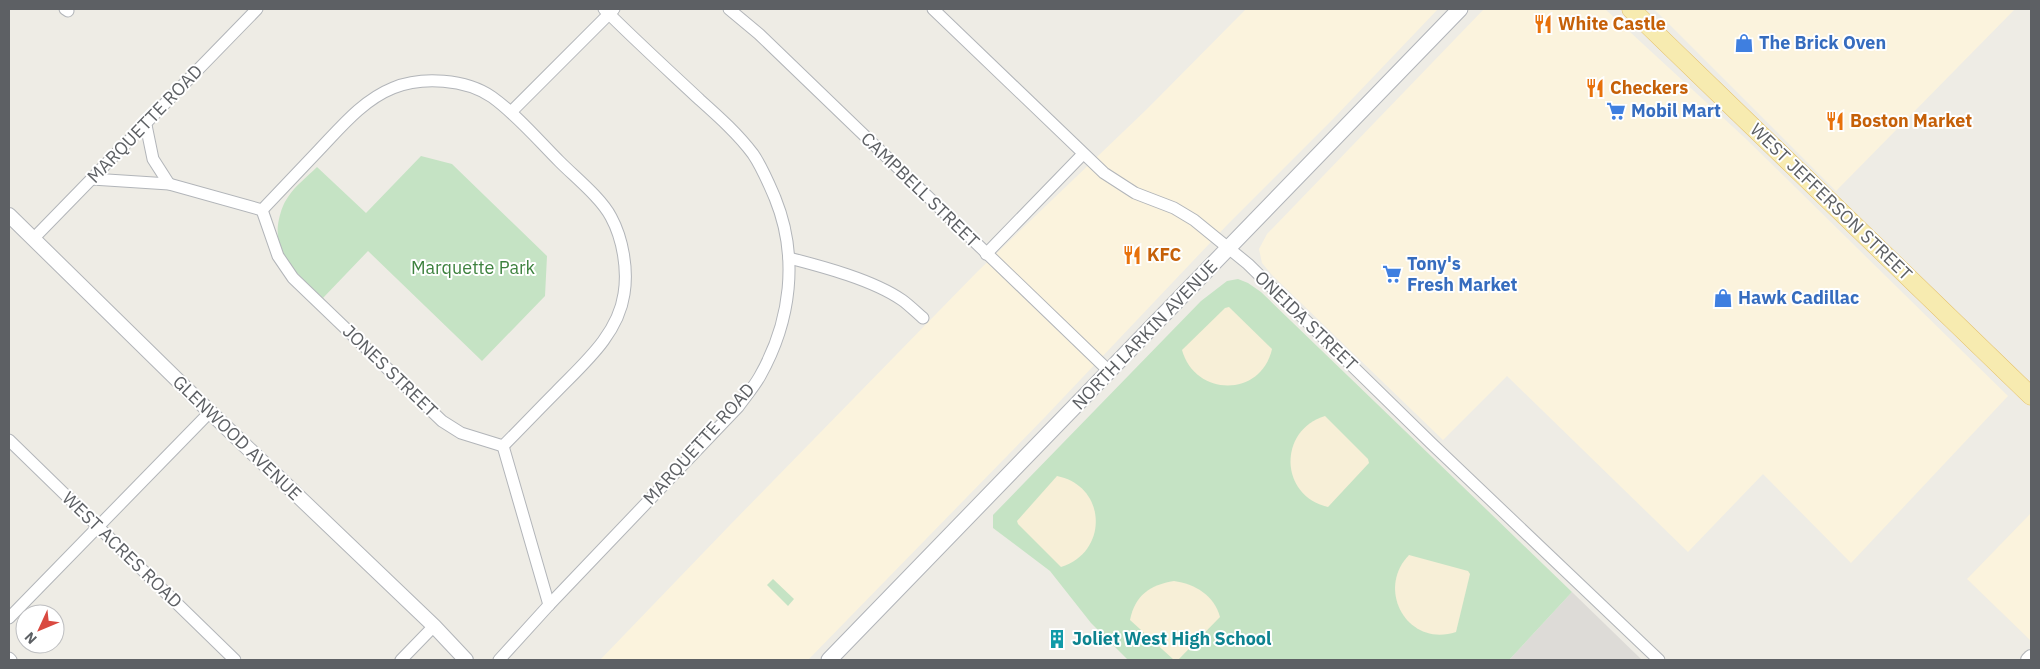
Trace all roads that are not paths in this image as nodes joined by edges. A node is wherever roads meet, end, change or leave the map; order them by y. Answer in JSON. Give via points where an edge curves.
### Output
{"nodes":[{"id":1,"x":729,"y":9,"type":"edge"},
{"id":2,"x":933,"y":9,"type":"edge"},
{"id":3,"x":1460,"y":9,"type":"edge"},
{"id":4,"x":1631,"y":9,"type":"edge"},
{"id":5,"x":252,"y":10,"type":"edge"},
{"id":6,"x":609,"y":10,"type":"edge"},
{"id":7,"x":510,"y":112,"type":"junction"},
{"id":8,"x":146,"y":125,"type":"junction"},
{"id":9,"x":1083,"y":154,"type":"junction"},
{"id":10,"x":92,"y":179,"type":"junction"},
{"id":11,"x":169,"y":184,"type":"junction"},
{"id":12,"x":262,"y":210,"type":"junction"},
{"id":13,"x":9,"y":215,"type":"edge"},
{"id":14,"x":33,"y":238,"type":"junction"},
{"id":15,"x":1229,"y":248,"type":"junction"},
{"id":16,"x":986,"y":254,"type":"junction"},
{"id":17,"x":789,"y":258,"type":"junction"},
{"id":18,"x":923,"y":318,"type":"dead end"},
{"id":19,"x":1110,"y":372,"type":"junction"},
{"id":20,"x":2031,"y":396,"type":"edge"},
{"id":21,"x":210,"y":412,"type":"junction"},
{"id":22,"x":9,"y":440,"type":"edge"},
{"id":23,"x":503,"y":446,"type":"junction"},
{"id":24,"x":98,"y":527,"type":"junction"},
{"id":25,"x":549,"y":605,"type":"junction"},
{"id":26,"x":9,"y":618,"type":"edge"},
{"id":27,"x":434,"y":626,"type":"junction"},
{"id":28,"x":2031,"y":657,"type":"edge"},
{"id":29,"x":235,"y":660,"type":"edge"},
{"id":30,"x":401,"y":660,"type":"edge"},
{"id":31,"x":466,"y":660,"type":"edge"},
{"id":32,"x":499,"y":660,"type":"edge"},
{"id":33,"x":830,"y":660,"type":"edge"},
{"id":34,"x":1659,"y":660,"type":"edge"},
{"id":35,"x":2028,"y":660,"type":"edge"}],
"edges":[{"from":1,"to":16,"type":"street","name":"CAMPBELL STREET","via":[[759,34]]},
{"from":2,"to":9,"type":"street","name":"ONEIDA STREET"},
{"from":3,"to":15,"type":"main road","name":"NORTH LARKIN AVENUE"},
{"from":4,"to":20,"type":"main road","name":"WEST JEFFERSON STREET"},
{"from":5,"to":8,"type":"street","name":"MARQUETTE ROAD"},
{"from":6,"to":7,"type":"street"},
{"from":6,"to":17,"type":"street","name":"MARQUETTE ROAD","via":[[731,129],[754,156],[782,216]]},
{"from":7,"to":12,"type":"street","via":[[490,96],[442,81],[394,88],[372,99],[351,116]]},
{"from":7,"to":23,"type":"street","via":[[611,216],[625,269],[624,295],[615,322],[597,350]]},
{"from":8,"to":10,"type":"street","name":"MARQUETTE ROAD"},
{"from":8,"to":11,"type":"street","via":[[152,159]]},
{"from":9,"to":15,"type":"street","name":"ONEIDA STREET","via":[[1120,184],[1184,214]]},
{"from":9,"to":16,"type":"street"},
{"from":10,"to":11,"type":"street"},
{"from":10,"to":14,"type":"street","name":"MARQUETTE ROAD"},
{"from":11,"to":12,"type":"street"},
{"from":12,"to":23,"type":"street","name":"JONES STREET","via":[[278,256],[300,284],[442,421],[461,434]]},
{"from":13,"to":14,"type":"street","name":"GLENWOOD AVENUE"},
{"from":14,"to":21,"type":"street","name":"GLENWOOD AVENUE"},
{"from":15,"to":19,"type":"main road","name":"NORTH LARKIN AVENUE"},
{"from":15,"to":34,"type":"street","name":"ONEIDA STREET"},
{"from":16,"to":19,"type":"street","name":"CAMPBELL STREET"},
{"from":17,"to":18,"type":"street","via":[[881,288]]},
{"from":17,"to":25,"type":"street","name":"MARQUETTE ROAD","via":[[790,282],[785,314],[759,378],[738,407]]},
{"from":19,"to":33,"type":"main road","name":"NORTH LARKIN AVENUE"},
{"from":21,"to":24,"type":"street"},
{"from":21,"to":27,"type":"street","name":"GLENWOOD AVENUE"},
{"from":22,"to":24,"type":"street","name":"WEST ACRES ROAD"},
{"from":23,"to":25,"type":"street"},
{"from":24,"to":26,"type":"street"},
{"from":24,"to":29,"type":"street","name":"WEST ACRES ROAD"},
{"from":25,"to":32,"type":"street","name":"MARQUETTE ROAD"},
{"from":27,"to":30,"type":"street"},
{"from":27,"to":31,"type":"street","name":"GLENWOOD AVENUE"},
{"from":28,"to":35,"type":"street"}]}
